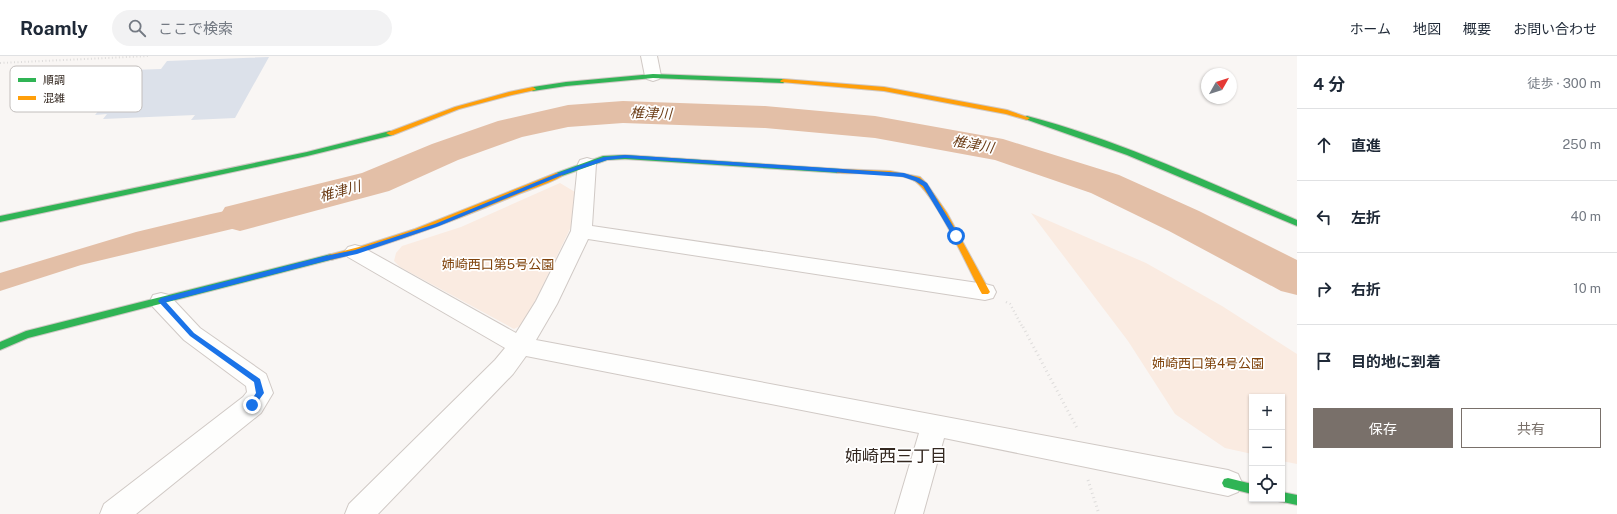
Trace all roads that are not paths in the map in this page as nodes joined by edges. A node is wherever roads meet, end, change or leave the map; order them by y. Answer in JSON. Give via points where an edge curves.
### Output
{"nodes":[{"id":1,"x":650,"y":56,"type":"edge"},
{"id":2,"x":653,"y":76,"type":"junction"},
{"id":3,"x":587,"y":164,"type":"junction"},
{"id":4,"x":1297,"y":216,"type":"edge"},
{"id":5,"x":1284,"y":218,"type":"junction"},
{"id":6,"x":0,"y":219,"type":"edge"},
{"id":7,"x":1297,"y":223,"type":"edge"},
{"id":8,"x":581,"y":231,"type":"junction"},
{"id":9,"x":355,"y":252,"type":"junction"},
{"id":10,"x":985,"y":292,"type":"joint"},
{"id":11,"x":161,"y":301,"type":"junction"},
{"id":12,"x":0,"y":346,"type":"edge"},
{"id":13,"x":520,"y":346,"type":"junction"},
{"id":14,"x":935,"y":425,"type":"junction"},
{"id":15,"x":1240,"y":486,"type":"edge"},
{"id":16,"x":1285,"y":498,"type":"edge"},
{"id":17,"x":1297,"y":500,"type":"edge"},
{"id":18,"x":114,"y":514,"type":"edge"},
{"id":19,"x":359,"y":514,"type":"edge"},
{"id":20,"x":909,"y":514,"type":"edge"}],
"edges":[{"from":1,"to":2,"type":"street"},
{"from":2,"to":5,"type":"street","via":[[770,80],[884,89],[1007,112],[1078,133],[1147,159]]},
{"from":2,"to":6,"type":"street","via":[[566,84],[511,93],[457,108],[396,130],[307,154]]},
{"from":3,"to":8,"type":"street"},
{"from":3,"to":9,"type":"street","via":[[437,225]]},
{"from":3,"to":10,"type":"street","via":[[625,156],[904,175],[917,179],[925,185],[956,236]]},
{"from":4,"to":5,"type":"street"},
{"from":5,"to":7,"type":"street"},
{"from":8,"to":10,"type":"street"},
{"from":8,"to":13,"type":"street","via":[[546,304]]},
{"from":9,"to":11,"type":"street"},
{"from":9,"to":13,"type":"street"},
{"from":11,"to":12,"type":"street","via":[[26,335]]},
{"from":11,"to":18,"type":"street","via":[[192,334],[257,381],[260,393],[252,405]]},
{"from":13,"to":14,"type":"street"},
{"from":13,"to":19,"type":"street","via":[[504,367]]},
{"from":14,"to":15,"type":"street"},
{"from":14,"to":20,"type":"street"},
{"from":16,"to":17,"type":"street"}]}
